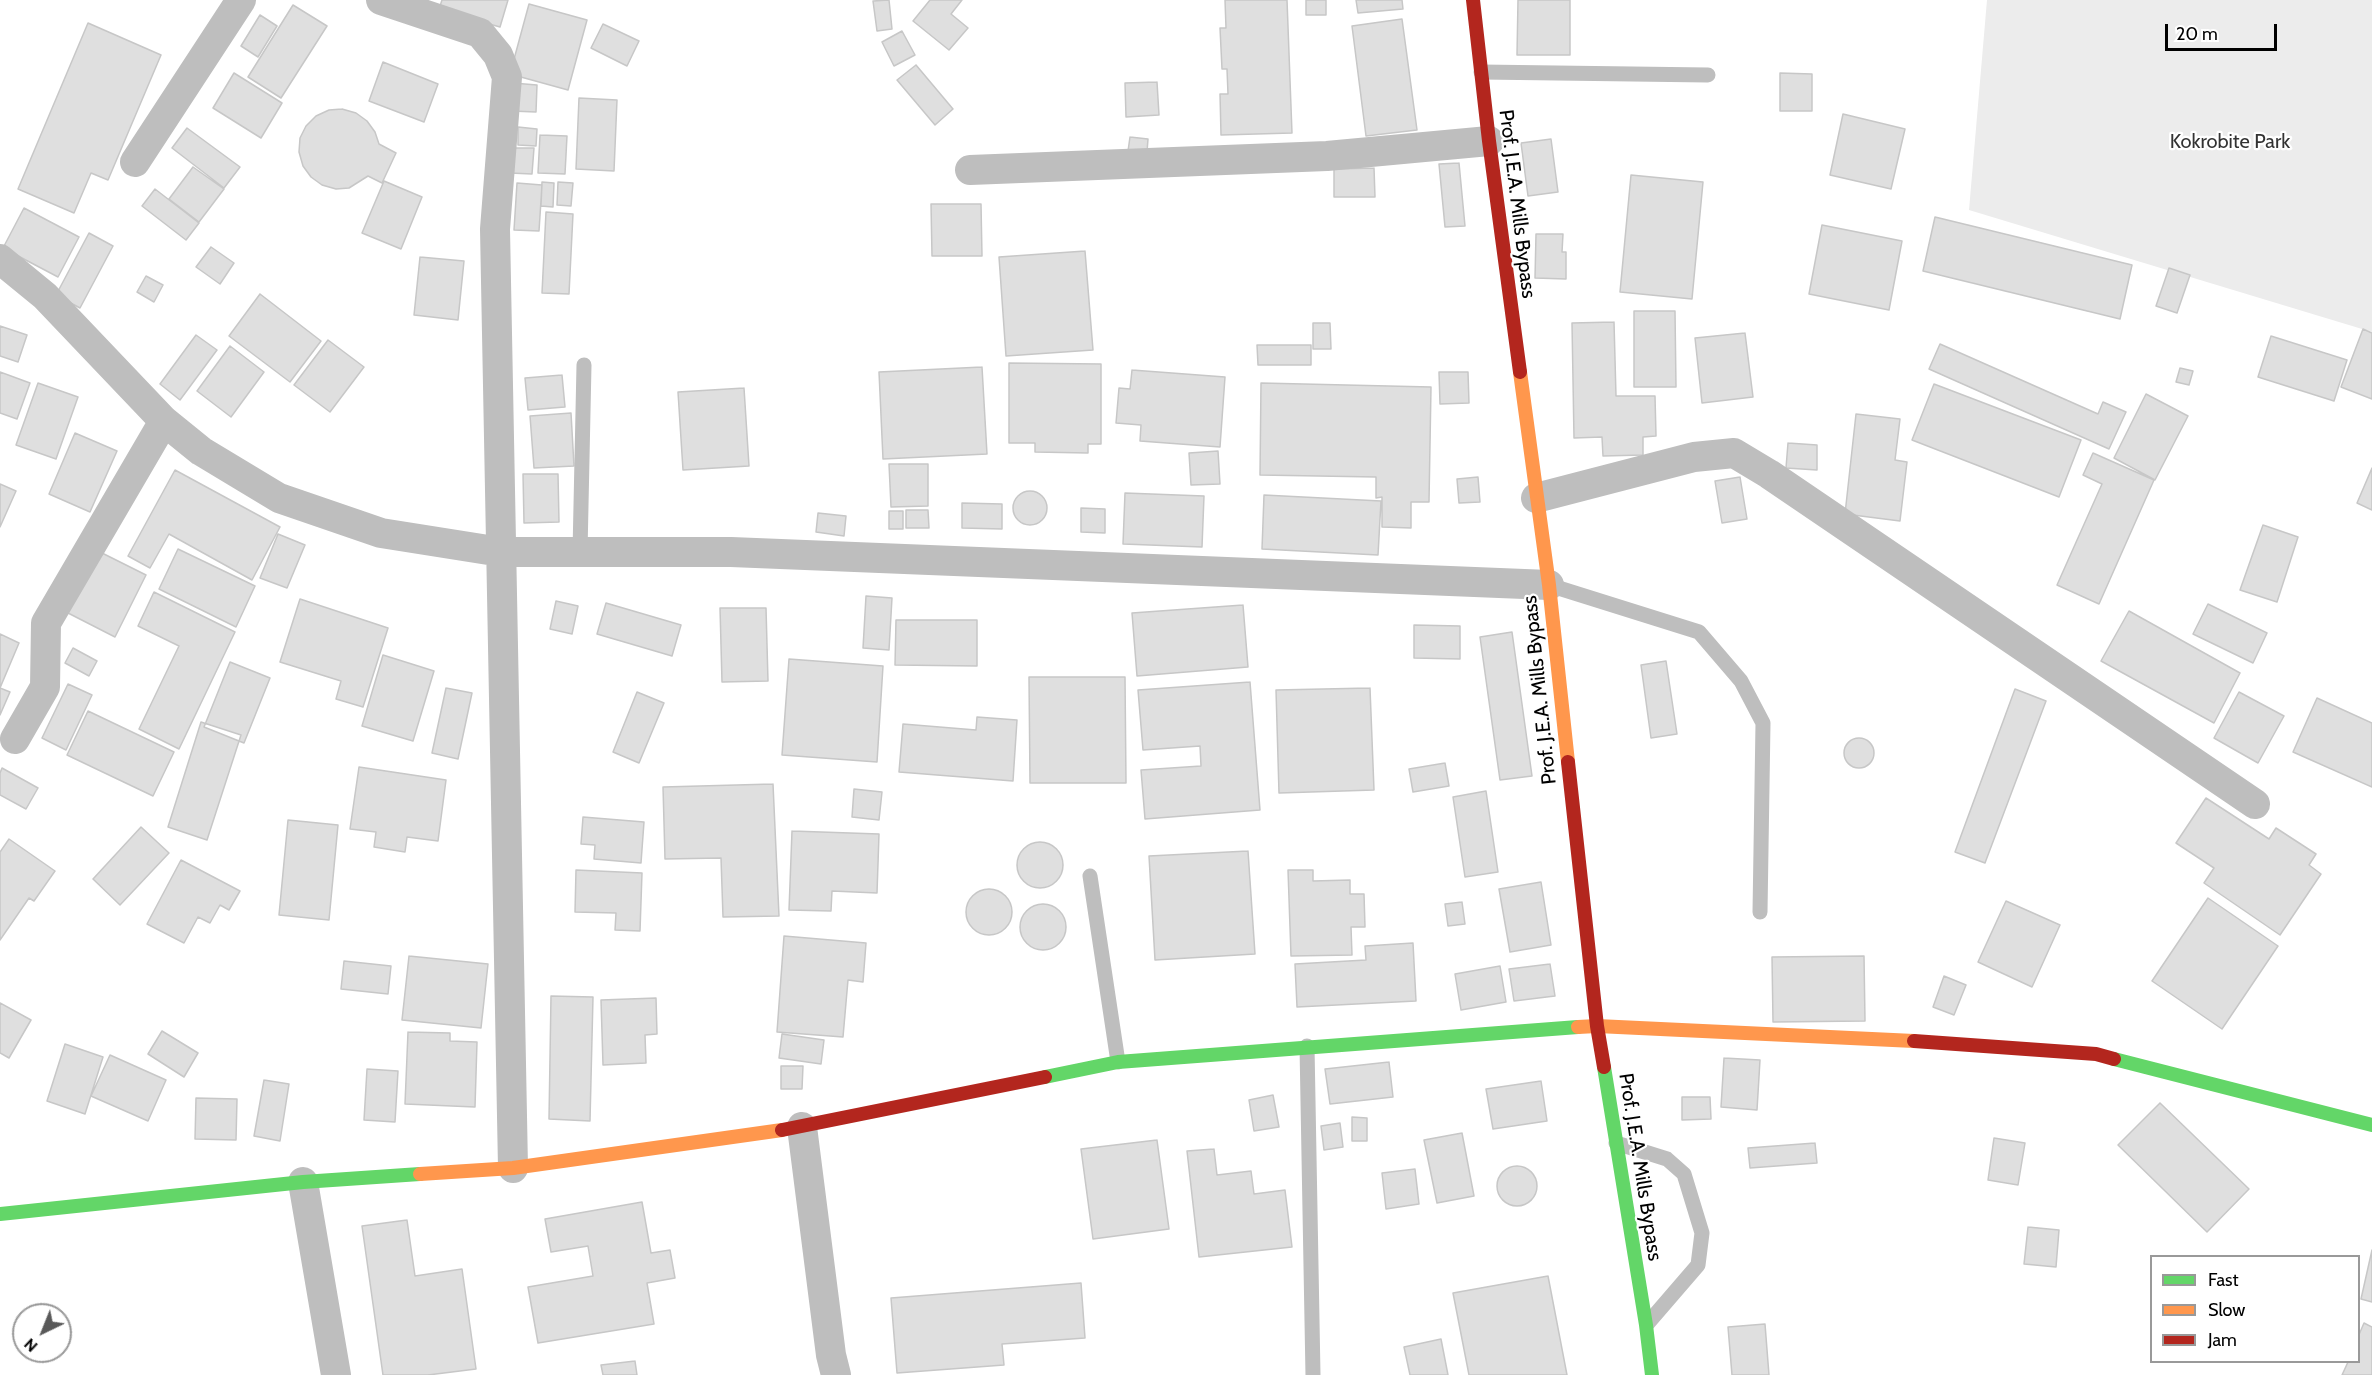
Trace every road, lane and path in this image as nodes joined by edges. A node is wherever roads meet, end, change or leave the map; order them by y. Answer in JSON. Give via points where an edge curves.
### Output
{"nodes":[{"id":1,"x":241,"y":0,"type":"edge"},
{"id":2,"x":381,"y":0,"type":"edge"},
{"id":3,"x":1473,"y":0,"type":"edge"},
{"id":4,"x":1481,"y":72,"type":"junction"},
{"id":5,"x":1708,"y":75,"type":"dead end"},
{"id":6,"x":1489,"y":141,"type":"junction"},
{"id":7,"x":135,"y":162,"type":"dead end"},
{"id":8,"x":970,"y":170,"type":"dead end"},
{"id":9,"x":0,"y":259,"type":"edge"},
{"id":10,"x":584,"y":365,"type":"dead end"},
{"id":11,"x":164,"y":421,"type":"junction"},
{"id":12,"x":1536,"y":498,"type":"junction"},
{"id":13,"x":501,"y":552,"type":"junction"},
{"id":14,"x":580,"y":552,"type":"junction"},
{"id":15,"x":1549,"y":585,"type":"junction"},
{"id":16,"x":15,"y":739,"type":"dead end"},
{"id":17,"x":2255,"y":804,"type":"dead end"},
{"id":18,"x":1090,"y":876,"type":"dead end"},
{"id":19,"x":1760,"y":912,"type":"dead end"},
{"id":20,"x":1597,"y":1026,"type":"junction"},
{"id":21,"x":1307,"y":1046,"type":"junction"},
{"id":22,"x":1118,"y":1062,"type":"junction"},
{"id":23,"x":2372,"y":1125,"type":"edge"},
{"id":24,"x":802,"y":1127,"type":"junction"},
{"id":25,"x":1616,"y":1143,"type":"junction"},
{"id":26,"x":513,"y":1168,"type":"junction"},
{"id":27,"x":303,"y":1182,"type":"junction"},
{"id":28,"x":0,"y":1214,"type":"edge"},
{"id":29,"x":1646,"y":1325,"type":"junction"},
{"id":30,"x":336,"y":1375,"type":"edge"},
{"id":31,"x":836,"y":1375,"type":"edge"},
{"id":32,"x":1313,"y":1375,"type":"edge"},
{"id":33,"x":1652,"y":1375,"type":"edge"}],
"edges":[{"from":1,"to":7,"type":"street"},
{"from":2,"to":13,"type":"street","via":[[480,33],[498,55],[507,77],[495,230]]},
{"from":3,"to":4,"type":"street","name":"Prof. J.E.A. Mills Bypass"},
{"from":4,"to":5,"type":"lane"},
{"from":4,"to":6,"type":"street","name":"Prof. J.E.A. Mills Bypass"},
{"from":6,"to":8,"type":"street","via":[[1327,156]]},
{"from":6,"to":12,"type":"street","name":"Prof. J.E.A. Mills Bypass"},
{"from":9,"to":11,"type":"street","via":[[45,296]]},
{"from":10,"to":14,"type":"lane"},
{"from":11,"to":13,"type":"street","via":[[201,451],[279,498],[381,533]]},
{"from":11,"to":16,"type":"street","via":[[46,623],[45,687]]},
{"from":12,"to":15,"type":"street","name":"Prof. J.E.A. Mills Bypass"},
{"from":12,"to":17,"type":"street","via":[[1694,458],[1734,453]]},
{"from":13,"to":14,"type":"street"},
{"from":13,"to":26,"type":"street"},
{"from":14,"to":15,"type":"street","via":[[731,552]]},
{"from":15,"to":19,"type":"lane","via":[[1699,632],[1741,681],[1764,723]]},
{"from":15,"to":20,"type":"street","name":"Prof. J.E.A. Mills Bypass"},
{"from":18,"to":22,"type":"lane"},
{"from":20,"to":21,"type":"street"},
{"from":20,"to":23,"type":"street","via":[[2096,1054]]},
{"from":20,"to":25,"type":"street","name":"Prof. J.E.A. Mills Bypass"},
{"from":21,"to":22,"type":"street"},
{"from":21,"to":32,"type":"lane"},
{"from":22,"to":24,"type":"street"},
{"from":24,"to":26,"type":"street"},
{"from":24,"to":31,"type":"street"},
{"from":25,"to":29,"type":"street","name":"Prof. J.E.A. Mills Bypass"},
{"from":25,"to":29,"type":"lane","via":[[1667,1159],[1684,1174],[1702,1233],[1698,1264]]},
{"from":26,"to":27,"type":"street"},
{"from":27,"to":28,"type":"street"},
{"from":27,"to":30,"type":"street"},
{"from":29,"to":33,"type":"street","name":"Prof. J.E.A. Mills Bypass"}]}
